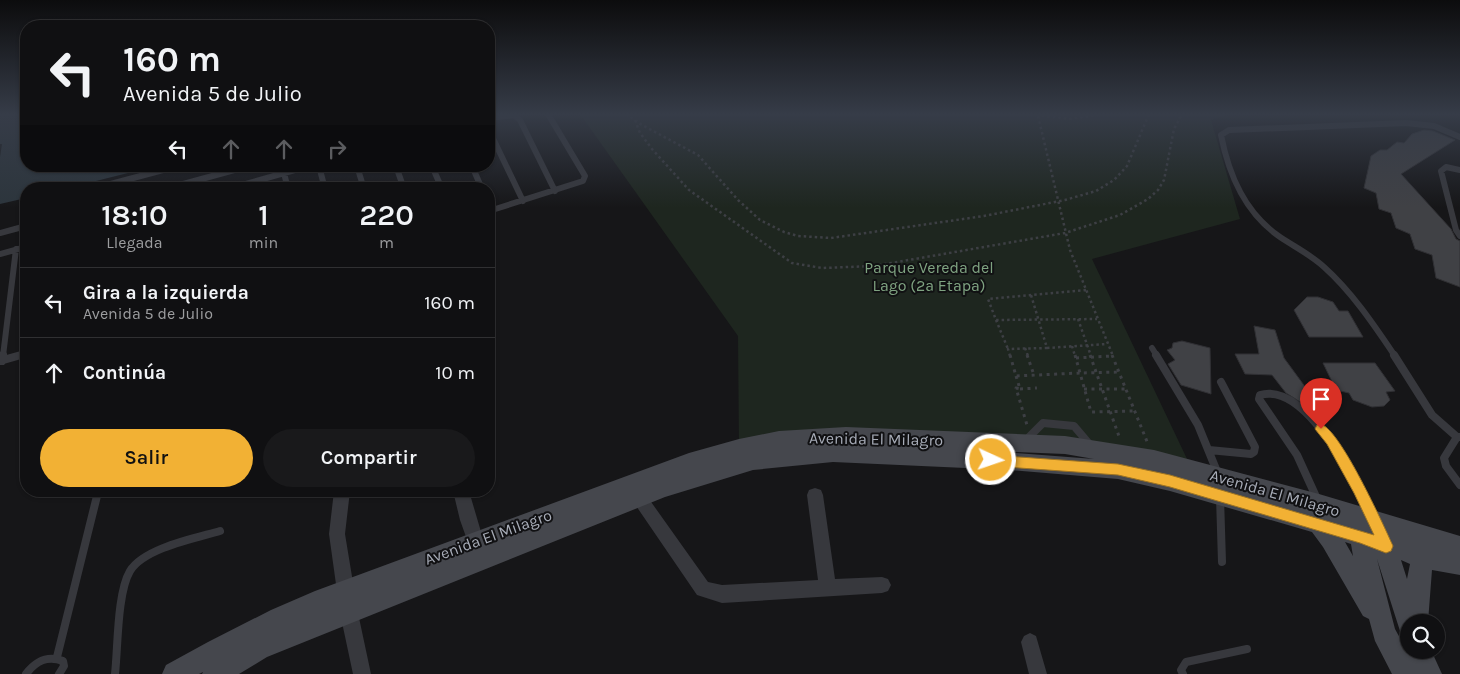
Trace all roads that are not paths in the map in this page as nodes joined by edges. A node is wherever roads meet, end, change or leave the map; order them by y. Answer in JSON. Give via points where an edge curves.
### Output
{"nodes":[{"id":1,"x":497,"y":145,"type":"edge"},
{"id":2,"x":533,"y":145,"type":"edge"},
{"id":3,"x":567,"y":145,"type":"edge"},
{"id":4,"x":1222,"y":145,"type":"edge"},
{"id":5,"x":1460,"y":170,"type":"edge"},
{"id":6,"x":156,"y":172,"type":"edge"},
{"id":7,"x":227,"y":172,"type":"edge"},
{"id":8,"x":288,"y":172,"type":"edge"},
{"id":9,"x":284,"y":173,"type":"junction"},
{"id":10,"x":118,"y":182,"type":"edge"},
{"id":11,"x":191,"y":182,"type":"edge"},
{"id":12,"x":260,"y":182,"type":"edge"},
{"id":13,"x":286,"y":182,"type":"edge"},
{"id":14,"x":555,"y":191,"type":"junction"},
{"id":15,"x":524,"y":201,"type":"junction"},
{"id":16,"x":495,"y":208,"type":"edge"},
{"id":17,"x":20,"y":228,"type":"edge"},
{"id":18,"x":0,"y":233,"type":"edge"},
{"id":19,"x":1460,"y":236,"type":"edge"},
{"id":20,"x":20,"y":249,"type":"edge"},
{"id":21,"x":16,"y":250,"type":"junction"},
{"id":22,"x":0,"y":254,"type":"edge"},
{"id":23,"x":1152,"y":348,"type":"dead end"},
{"id":24,"x":20,"y":355,"type":"edge"},
{"id":25,"x":1,"y":361,"type":"edge"},
{"id":26,"x":1221,"y":382,"type":"dead end"},
{"id":27,"x":1458,"y":437,"type":"edge"},
{"id":28,"x":1209,"y":450,"type":"junction"},
{"id":29,"x":1460,"y":485,"type":"edge"},
{"id":30,"x":1219,"y":486,"type":"junction"},
{"id":31,"x":815,"y":495,"type":"dead end"},
{"id":32,"x":97,"y":497,"type":"edge"},
{"id":33,"x":341,"y":497,"type":"edge"},
{"id":34,"x":462,"y":497,"type":"edge"},
{"id":35,"x":638,"y":497,"type":"junction"},
{"id":36,"x":1319,"y":514,"type":"junction"},
{"id":37,"x":1363,"y":524,"type":"junction"},
{"id":38,"x":220,"y":531,"type":"dead end"},
{"id":39,"x":476,"y":542,"type":"junction"},
{"id":40,"x":1386,"y":546,"type":"junction"},
{"id":41,"x":1460,"y":546,"type":"edge"},
{"id":42,"x":1423,"y":557,"type":"junction"},
{"id":43,"x":1222,"y":562,"type":"dead end"},
{"id":44,"x":1460,"y":564,"type":"edge"},
{"id":45,"x":882,"y":585,"type":"dead end"},
{"id":46,"x":828,"y":588,"type":"junction"},
{"id":47,"x":346,"y":590,"type":"junction"},
{"id":48,"x":349,"y":613,"type":"junction"},
{"id":49,"x":1407,"y":614,"type":"edge"},
{"id":50,"x":1416,"y":614,"type":"edge"},
{"id":51,"x":1384,"y":632,"type":"junction"},
{"id":52,"x":1030,"y":642,"type":"dead end"},
{"id":53,"x":1247,"y":649,"type":"dead end"},
{"id":54,"x":56,"y":658,"type":"junction"},
{"id":55,"x":1422,"y":659,"type":"edge"},
{"id":56,"x":26,"y":674,"type":"edge"},
{"id":57,"x":59,"y":674,"type":"edge"},
{"id":58,"x":115,"y":674,"type":"edge"},
{"id":59,"x":175,"y":674,"type":"edge"},
{"id":60,"x":215,"y":674,"type":"edge"},
{"id":61,"x":362,"y":674,"type":"edge"},
{"id":62,"x":1038,"y":674,"type":"edge"},
{"id":63,"x":1183,"y":674,"type":"edge"},
{"id":64,"x":1405,"y":674,"type":"edge"},
{"id":65,"x":1429,"y":674,"type":"edge"}],
"edges":[{"from":1,"to":15,"type":"lane"},
{"from":2,"to":14,"type":"lane"},
{"from":3,"to":14,"type":"lane","via":[[585,176],[581,183]]},
{"from":4,"to":27,"type":"lane","via":[[1234,179],[1259,221],[1332,274],[1408,375],[1435,419]]},
{"from":5,"to":19,"type":"lane","via":[[1446,166],[1441,171]]},
{"from":6,"to":10,"type":"lane"},
{"from":7,"to":11,"type":"lane"},
{"from":8,"to":9,"type":"lane"},
{"from":9,"to":12,"type":"lane"},
{"from":9,"to":13,"type":"lane"},
{"from":14,"to":15,"type":"lane"},
{"from":15,"to":16,"type":"lane"},
{"from":17,"to":18,"type":"lane"},
{"from":20,"to":21,"type":"lane"},
{"from":21,"to":22,"type":"lane"},
{"from":21,"to":25,"type":"lane"},
{"from":23,"to":28,"type":"lane"},
{"from":24,"to":25,"type":"lane"},
{"from":26,"to":28,"type":"lane","via":[[1255,447],[1251,454]]},
{"from":27,"to":29,"type":"lane","via":[[1444,458]]},
{"from":28,"to":30,"type":"lane"},
{"from":30,"to":35,"type":"main road","name":"Avenida El Milagro","via":[[1170,481],[1118,470],[1010,461],[833,453],[753,461]]},
{"from":30,"to":36,"type":"main road","name":"Avenida El Milagro"},
{"from":30,"to":39,"type":"main road","name":"Avenida El Milagro","via":[[1154,459],[1026,439],[846,436],[779,440],[690,462]]},
{"from":30,"to":43,"type":"lane"},
{"from":31,"to":46,"type":"street"},
{"from":32,"to":54,"type":"lane"},
{"from":33,"to":47,"type":"street","via":[[337,534]]},
{"from":34,"to":39,"type":"street"},
{"from":35,"to":46,"type":"street","via":[[703,589],[722,594]]},
{"from":35,"to":48,"type":"main road","name":"Avenida El Milagro"},
{"from":36,"to":37,"type":"main road","name":"Avenida El Milagro"},
{"from":36,"to":37,"type":"lane","via":[[1297,455],[1259,399],[1260,395],[1280,396],[1311,418],[1331,441],[1359,489]]},
{"from":36,"to":51,"type":"main road"},
{"from":37,"to":40,"type":"main road"},
{"from":37,"to":41,"type":"main road","name":"Avenida El Milagro"},
{"from":37,"to":51,"type":"main road"},
{"from":38,"to":58,"type":"lane","via":[[154,552],[130,570],[124,586]]},
{"from":39,"to":47,"type":"main road","name":"Avenida El Milagro"},
{"from":40,"to":42,"type":"main road"},
{"from":40,"to":49,"type":"main road"},
{"from":42,"to":44,"type":"main road"},
{"from":42,"to":50,"type":"main road"},
{"from":45,"to":46,"type":"street"},
{"from":47,"to":48,"type":"street"},
{"from":47,"to":59,"type":"main road","name":"Avenida El Milagro","via":[[225,644]]},
{"from":48,"to":60,"type":"main road","name":"Avenida El Milagro","via":[[259,648]]},
{"from":48,"to":61,"type":"street"},
{"from":51,"to":64,"type":"main road"},
{"from":52,"to":62,"type":"street"},
{"from":53,"to":63,"type":"lane","via":[[1186,662],[1181,670]]},
{"from":54,"to":56,"type":"lane","via":[[38,661]]},
{"from":54,"to":57,"type":"lane","via":[[63,661],[64,666]]},
{"from":55,"to":65,"type":"main road"}]}
